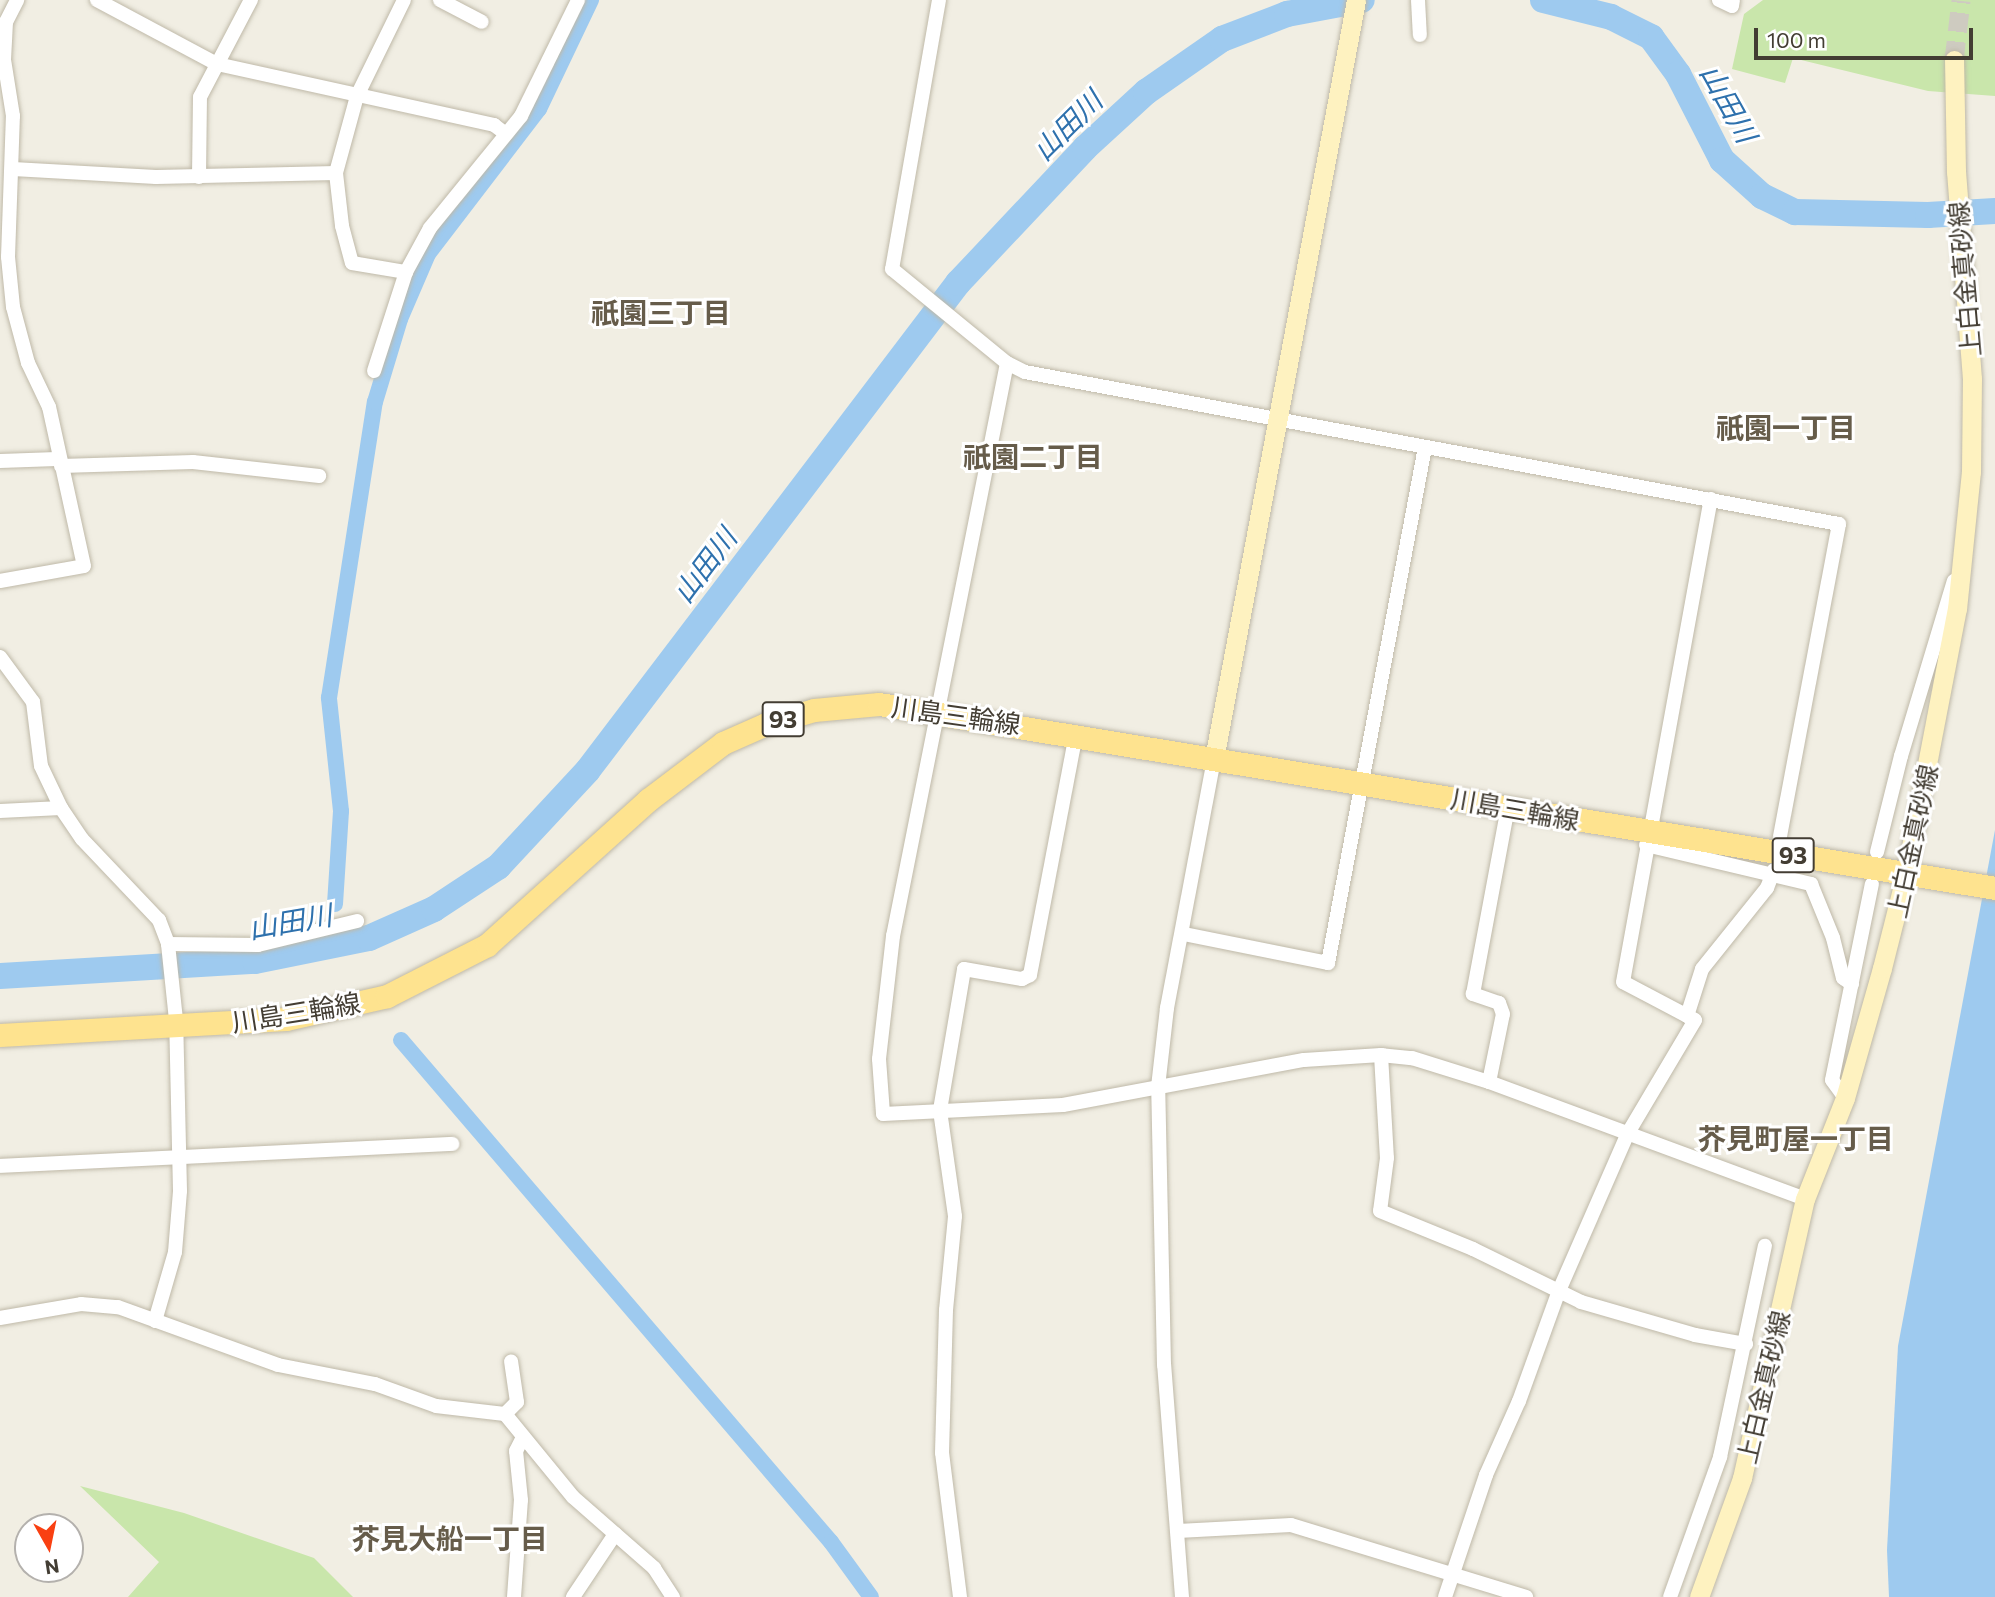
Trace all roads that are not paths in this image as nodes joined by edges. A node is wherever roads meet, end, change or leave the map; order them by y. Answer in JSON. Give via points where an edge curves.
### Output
{"nodes":[{"id":1,"x":18,"y":0,"type":"edge"},
{"id":2,"x":97,"y":0,"type":"edge"},
{"id":3,"x":251,"y":0,"type":"edge"},
{"id":4,"x":440,"y":0,"type":"edge"},
{"id":5,"x":578,"y":0,"type":"edge"},
{"id":6,"x":939,"y":0,"type":"edge"},
{"id":7,"x":1356,"y":0,"type":"edge"},
{"id":8,"x":1418,"y":0,"type":"edge"},
{"id":9,"x":1719,"y":0,"type":"edge"},
{"id":10,"x":1733,"y":0,"type":"edge"},
{"id":11,"x":401,"y":1,"type":"edge"},
{"id":12,"x":482,"y":22,"type":"dead end"},
{"id":13,"x":1419,"y":28,"type":"dead end"},
{"id":14,"x":2,"y":50,"type":"edge"},
{"id":15,"x":1954,"y":60,"type":"tunnel mouth"},
{"id":16,"x":217,"y":64,"type":"junction"},
{"id":17,"x":357,"y":96,"type":"junction"},
{"id":18,"x":506,"y":134,"type":"junction"},
{"id":19,"x":13,"y":169,"type":"junction"},
{"id":20,"x":336,"y":173,"type":"junction"},
{"id":21,"x":199,"y":177,"type":"junction"},
{"id":22,"x":5,"y":214,"type":"edge"},
{"id":23,"x":406,"y":272,"type":"junction"},
{"id":24,"x":1007,"y":363,"type":"junction"},
{"id":25,"x":374,"y":371,"type":"dead end"},
{"id":26,"x":1280,"y":419,"type":"junction"},
{"id":27,"x":1424,"y":447,"type":"junction"},
{"id":28,"x":0,"y":461,"type":"edge"},
{"id":29,"x":59,"y":462,"type":"junction"},
{"id":30,"x":319,"y":476,"type":"dead end"},
{"id":31,"x":1711,"y":499,"type":"junction"},
{"id":32,"x":1966,"y":536,"type":"junction"},
{"id":33,"x":0,"y":581,"type":"edge"},
{"id":34,"x":0,"y":657,"type":"edge"},
{"id":35,"x":937,"y":710,"type":"junction"},
{"id":36,"x":1076,"y":734,"type":"junction"},
{"id":37,"x":1214,"y":759,"type":"junction"},
{"id":38,"x":1364,"y":783,"type":"junction"},
{"id":39,"x":1508,"y":807,"type":"junction"},
{"id":40,"x":61,"y":808,"type":"junction"},
{"id":41,"x":0,"y":811,"type":"edge"},
{"id":42,"x":1780,"y":836,"type":"dead end"},
{"id":43,"x":1648,"y":839,"type":"junction"},
{"id":44,"x":1877,"y":852,"type":"dead end"},
{"id":45,"x":1774,"y":873,"type":"junction"},
{"id":46,"x":1906,"y":873,"type":"junction"},
{"id":47,"x":1871,"y":884,"type":"dead end"},
{"id":48,"x":1995,"y":888,"type":"edge"},
{"id":49,"x":357,"y":921,"type":"dead end"},
{"id":50,"x":1184,"y":934,"type":"junction"},
{"id":51,"x":170,"y":948,"type":"junction"},
{"id":52,"x":1852,"y":984,"type":"junction"},
{"id":53,"x":1687,"y":1016,"type":"junction"},
{"id":54,"x":176,"y":1023,"type":"junction"},
{"id":55,"x":0,"y":1035,"type":"edge"},
{"id":56,"x":1381,"y":1055,"type":"junction"},
{"id":57,"x":1489,"y":1082,"type":"junction"},
{"id":58,"x":1158,"y":1087,"type":"junction"},
{"id":59,"x":1845,"y":1098,"type":"junction"},
{"id":60,"x":940,"y":1111,"type":"junction"},
{"id":61,"x":1628,"y":1133,"type":"junction"},
{"id":62,"x":452,"y":1144,"type":"dead end"},
{"id":63,"x":180,"y":1157,"type":"junction"},
{"id":64,"x":0,"y":1166,"type":"edge"},
{"id":65,"x":1805,"y":1199,"type":"junction"},
{"id":66,"x":1765,"y":1246,"type":"dead end"},
{"id":67,"x":1558,"y":1293,"type":"junction"},
{"id":68,"x":0,"y":1318,"type":"edge"},
{"id":69,"x":155,"y":1321,"type":"junction"},
{"id":70,"x":1746,"y":1344,"type":"junction"},
{"id":71,"x":511,"y":1361,"type":"dead end"},
{"id":72,"x":505,"y":1414,"type":"junction"},
{"id":73,"x":523,"y":1437,"type":"junction"},
{"id":74,"x":1178,"y":1531,"type":"junction"},
{"id":75,"x":615,"y":1534,"type":"junction"},
{"id":76,"x":1451,"y":1577,"type":"junction"},
{"id":77,"x":514,"y":1597,"type":"edge"},
{"id":78,"x":573,"y":1597,"type":"edge"},
{"id":79,"x":673,"y":1597,"type":"edge"},
{"id":80,"x":960,"y":1597,"type":"edge"},
{"id":81,"x":1182,"y":1597,"type":"edge"},
{"id":82,"x":1445,"y":1597,"type":"edge"},
{"id":83,"x":1526,"y":1597,"type":"edge"},
{"id":84,"x":1670,"y":1597,"type":"edge"},
{"id":85,"x":1699,"y":1597,"type":"edge"}],
"edges":[{"from":1,"to":14,"type":"street","via":[[6,22]]},
{"from":2,"to":16,"type":"street"},
{"from":3,"to":16,"type":"street"},
{"from":4,"to":12,"type":"street"},
{"from":5,"to":18,"type":"street","via":[[521,116]]},
{"from":6,"to":24,"type":"street","via":[[892,270]]},
{"from":7,"to":26,"type":"main road"},
{"from":8,"to":13,"type":"street"},
{"from":9,"to":10,"type":"street","via":[[1732,6]]},
{"from":11,"to":17,"type":"street"},
{"from":14,"to":19,"type":"street","via":[[13,116]]},
{"from":15,"to":32,"type":"main road","name":"上白金真砂線","via":[[1955,172],[1972,379]]},
{"from":16,"to":17,"type":"street"},
{"from":16,"to":21,"type":"street","via":[[200,97]]},
{"from":17,"to":18,"type":"street","via":[[494,125]]},
{"from":17,"to":20,"type":"street"},
{"from":18,"to":23,"type":"street","via":[[430,228]]},
{"from":19,"to":21,"type":"street"},
{"from":19,"to":22,"type":"street"},
{"from":20,"to":21,"type":"street"},
{"from":20,"to":23,"type":"street","via":[[352,263]]},
{"from":22,"to":29,"type":"street","via":[[13,307],[28,363],[49,407]]},
{"from":23,"to":25,"type":"street"},
{"from":24,"to":26,"type":"street","via":[[1025,372]]},
{"from":24,"to":35,"type":"street"},
{"from":26,"to":27,"type":"street"},
{"from":26,"to":37,"type":"main road"},
{"from":27,"to":31,"type":"street"},
{"from":27,"to":38,"type":"street"},
{"from":28,"to":29,"type":"street"},
{"from":29,"to":30,"type":"street","via":[[193,462]]},
{"from":29,"to":33,"type":"street","via":[[84,566]]},
{"from":31,"to":42,"type":"street","via":[[1839,524]]},
{"from":31,"to":43,"type":"street"},
{"from":32,"to":44,"type":"street"},
{"from":32,"to":46,"type":"main road","name":"上白金真砂線","via":[[1957,609]]},
{"from":34,"to":40,"type":"street","via":[[33,702],[41,766]]},
{"from":35,"to":36,"type":"main road","name":"川島三輪線","number":"93"},
{"from":35,"to":54,"type":"main road","name":"川島三輪線","number":"93","via":[[879,704],[814,710],[723,743],[691,765],[526,914],[487,945],[438,974],[341,1010],[286,1019]]},
{"from":35,"to":60,"type":"street","via":[[893,936],[879,1059],[883,1114]]},
{"from":36,"to":37,"type":"main road","name":"川島三輪線","number":"93"},
{"from":36,"to":60,"type":"street","via":[[1030,975],[1022,979],[964,969]]},
{"from":37,"to":38,"type":"main road","name":"川島三輪線","number":"93"},
{"from":37,"to":50,"type":"street"},
{"from":38,"to":39,"type":"main road","name":"川島三輪線","number":"93"},
{"from":38,"to":50,"type":"street","via":[[1328,963]]},
{"from":39,"to":43,"type":"main road","name":"川島三輪線","number":"93"},
{"from":39,"to":57,"type":"street","via":[[1473,994],[1499,1003],[1503,1014]]},
{"from":40,"to":41,"type":"street"},
{"from":40,"to":51,"type":"street","via":[[82,839],[159,920]]},
{"from":43,"to":45,"type":"street"},
{"from":43,"to":46,"type":"main road","name":"川島三輪線","number":"93"},
{"from":43,"to":53,"type":"street","via":[[1623,982]]},
{"from":45,"to":52,"type":"street","via":[[1811,884],[1843,978]]},
{"from":45,"to":53,"type":"street","via":[[1702,969]]},
{"from":46,"to":48,"type":"main road","name":"川島三輪線","number":"93"},
{"from":46,"to":59,"type":"main road","name":"上白金真砂線"},
{"from":47,"to":52,"type":"street"},
{"from":49,"to":51,"type":"street","via":[[258,945]]},
{"from":50,"to":58,"type":"street","via":[[1167,1007]]},
{"from":51,"to":54,"type":"street"},
{"from":52,"to":59,"type":"street","via":[[1832,1080]]},
{"from":53,"to":61,"type":"street","via":[[1695,1020]]},
{"from":54,"to":55,"type":"main road","name":"川島三輪線","number":"93"},
{"from":54,"to":63,"type":"street"},
{"from":56,"to":57,"type":"street","via":[[1412,1058]]},
{"from":56,"to":58,"type":"street","via":[[1304,1060]]},
{"from":56,"to":67,"type":"street","via":[[1387,1158],[1380,1211],[1473,1248]]},
{"from":57,"to":61,"type":"street"},
{"from":58,"to":60,"type":"street","via":[[1063,1105]]},
{"from":58,"to":74,"type":"street","via":[[1164,1365]]},
{"from":59,"to":65,"type":"main road","name":"上白金真砂線"},
{"from":60,"to":80,"type":"street","via":[[955,1216],[946,1310],[943,1453]]},
{"from":61,"to":65,"type":"street"},
{"from":61,"to":67,"type":"street"},
{"from":62,"to":63,"type":"street"},
{"from":63,"to":64,"type":"street"},
{"from":63,"to":69,"type":"street","via":[[175,1252]]},
{"from":65,"to":85,"type":"main road","name":"上白金真砂線","via":[[1742,1478]]},
{"from":66,"to":70,"type":"street"},
{"from":67,"to":70,"type":"street","via":[[1646,1322]]},
{"from":67,"to":76,"type":"street"},
{"from":68,"to":69,"type":"street","via":[[81,1304],[118,1307]]},
{"from":69,"to":72,"type":"street","via":[[278,1365],[375,1384],[436,1406]]},
{"from":70,"to":84,"type":"street","via":[[1720,1457]]},
{"from":71,"to":72,"type":"street","via":[[517,1402]]},
{"from":72,"to":73,"type":"street"},
{"from":73,"to":75,"type":"street","via":[[573,1497]]},
{"from":73,"to":77,"type":"street","via":[[516,1451],[521,1500]]},
{"from":74,"to":76,"type":"street","via":[[1291,1525]]},
{"from":74,"to":81,"type":"street"},
{"from":75,"to":78,"type":"street"},
{"from":75,"to":79,"type":"street","via":[[654,1568]]},
{"from":76,"to":82,"type":"street"},
{"from":76,"to":83,"type":"street"}]}
